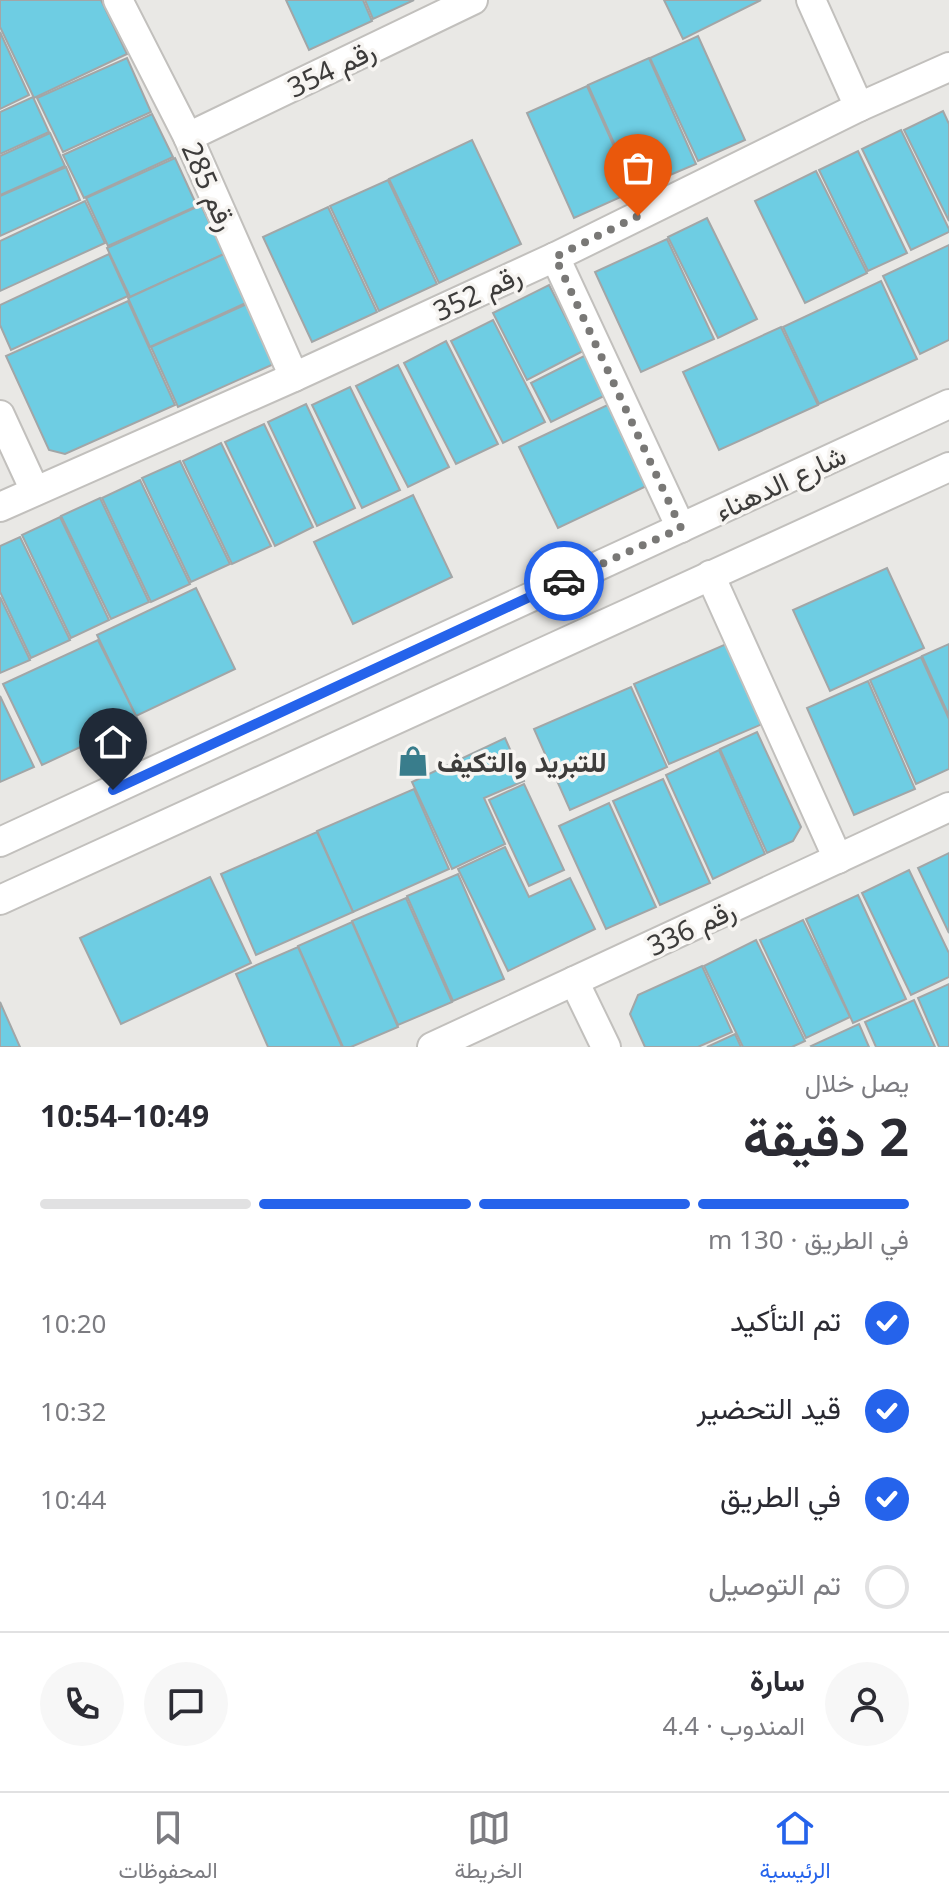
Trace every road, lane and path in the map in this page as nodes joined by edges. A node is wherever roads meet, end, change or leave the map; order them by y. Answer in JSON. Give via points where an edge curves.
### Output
{"nodes":[{"id":1,"x":118,"y":0,"type":"edge"},
{"id":2,"x":473,"y":0,"type":"edge"},
{"id":3,"x":811,"y":0,"type":"edge"},
{"id":4,"x":949,"y":67,"type":"edge"},
{"id":5,"x":859,"y":107,"type":"junction"},
{"id":6,"x":188,"y":137,"type":"junction"},
{"id":7,"x":555,"y":257,"type":"junction"},
{"id":8,"x":294,"y":377,"type":"junction"},
{"id":9,"x":949,"y":404,"type":"edge"},
{"id":10,"x":0,"y":415,"type":"edge"},
{"id":11,"x":949,"y":467,"type":"edge"},
{"id":12,"x":35,"y":491,"type":"junction"},
{"id":13,"x":0,"y":507,"type":"edge"},
{"id":14,"x":681,"y":528,"type":"junction"},
{"id":15,"x":710,"y":575,"type":"junction"},
{"id":16,"x":949,"y":807,"type":"edge"},
{"id":17,"x":0,"y":842,"type":"edge"},
{"id":18,"x":838,"y":859,"type":"junction"},
{"id":19,"x":0,"y":900,"type":"edge"},
{"id":20,"x":574,"y":981,"type":"junction"},
{"id":21,"x":432,"y":1047,"type":"edge"},
{"id":22,"x":606,"y":1047,"type":"edge"}],
"edges":[{"from":1,"to":6,"type":"street","name":"رقم 285"},
{"from":2,"to":6,"type":"street","name":"رقم 354"},
{"from":3,"to":5,"type":"street"},
{"from":4,"to":5,"type":"street","name":"رقم 352"},
{"from":5,"to":7,"type":"street","name":"رقم 352"},
{"from":6,"to":8,"type":"street","name":"رقم 285"},
{"from":7,"to":8,"type":"street","name":"رقم 352"},
{"from":7,"to":14,"type":"street"},
{"from":8,"to":12,"type":"street","name":"رقم 352"},
{"from":9,"to":14,"type":"street","name":"شارع الدهناء"},
{"from":10,"to":12,"type":"street"},
{"from":11,"to":15,"type":"street","name":"شارع الدهناء"},
{"from":12,"to":13,"type":"street","name":"رقم 352"},
{"from":14,"to":17,"type":"street","name":"شارع الدهناء"},
{"from":15,"to":18,"type":"street"},
{"from":15,"to":19,"type":"street","name":"شارع الدهناء"},
{"from":16,"to":18,"type":"street","name":"رقم 336"},
{"from":18,"to":20,"type":"street","name":"رقم 336"},
{"from":20,"to":21,"type":"street","name":"رقم 336"},
{"from":20,"to":22,"type":"street"}]}
